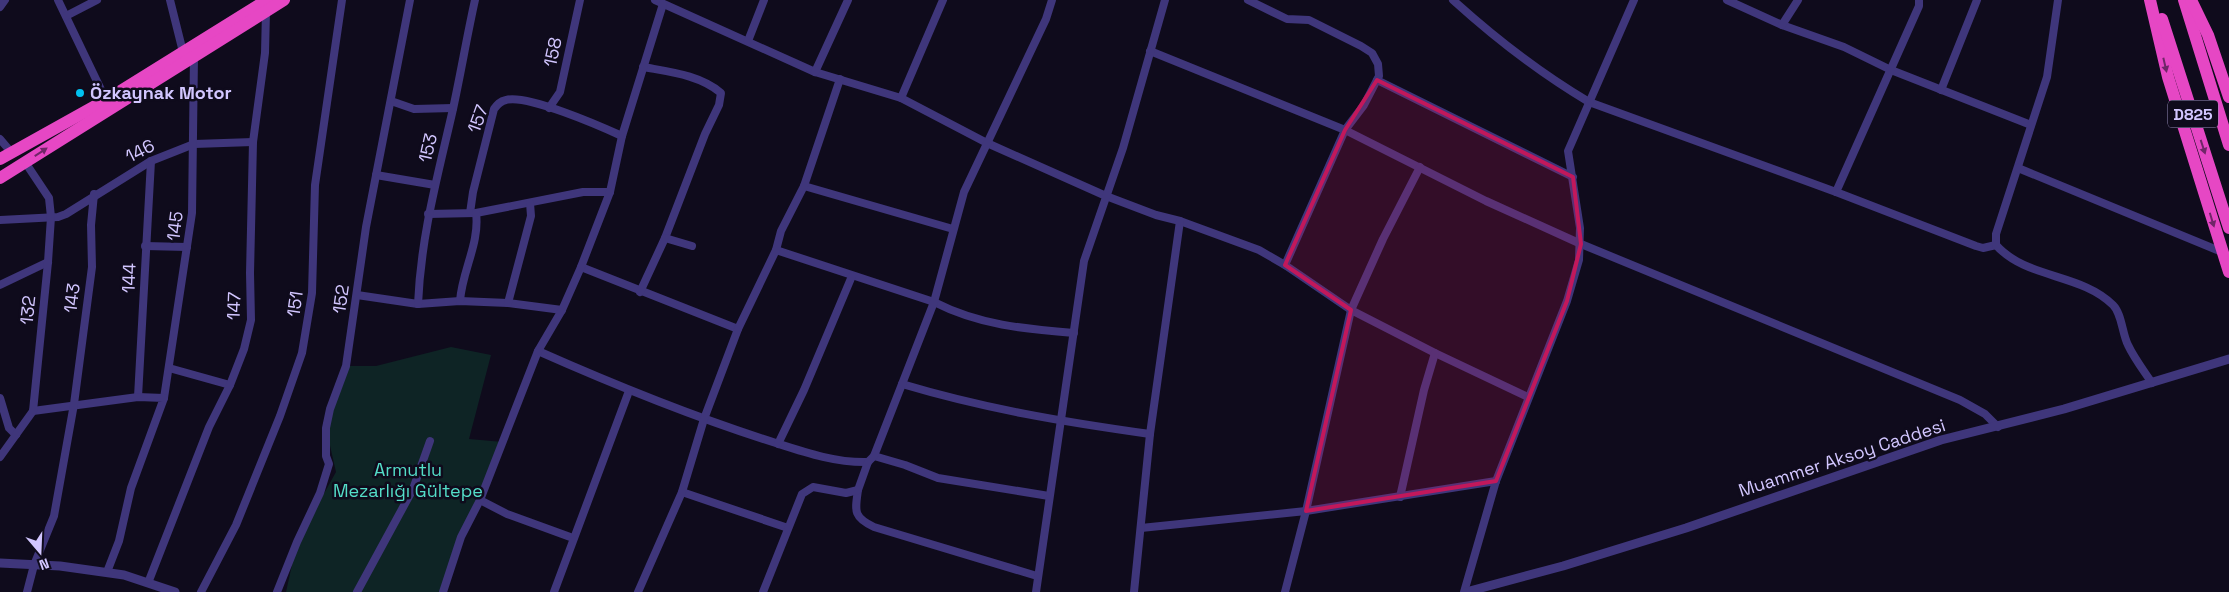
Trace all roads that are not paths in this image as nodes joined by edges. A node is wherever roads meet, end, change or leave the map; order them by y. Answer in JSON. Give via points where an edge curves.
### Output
{"nodes":[{"id":1,"x":5,"y":0,"type":"edge"},
{"id":2,"x":58,"y":0,"type":"edge"},
{"id":3,"x":97,"y":0,"type":"edge"},
{"id":4,"x":170,"y":0,"type":"edge"},
{"id":5,"x":284,"y":0,"type":"edge"},
{"id":6,"x":342,"y":0,"type":"edge"},
{"id":7,"x":410,"y":0,"type":"edge"},
{"id":8,"x":475,"y":0,"type":"edge"},
{"id":9,"x":580,"y":0,"type":"edge"},
{"id":10,"x":764,"y":0,"type":"edge"},
{"id":11,"x":848,"y":0,"type":"edge"},
{"id":12,"x":943,"y":0,"type":"edge"},
{"id":13,"x":1052,"y":0,"type":"edge"},
{"id":14,"x":1165,"y":0,"type":"edge"},
{"id":15,"x":1248,"y":0,"type":"edge"},
{"id":16,"x":1453,"y":0,"type":"edge"},
{"id":17,"x":1634,"y":0,"type":"edge"},
{"id":18,"x":1727,"y":0,"type":"edge"},
{"id":19,"x":1798,"y":0,"type":"edge"},
{"id":20,"x":1919,"y":0,"type":"edge"},
{"id":21,"x":1977,"y":0,"type":"edge"},
{"id":22,"x":2058,"y":0,"type":"edge"},
{"id":23,"x":2150,"y":0,"type":"edge"},
{"id":24,"x":2156,"y":0,"type":"edge"},
{"id":25,"x":2184,"y":0,"type":"edge"},
{"id":26,"x":2191,"y":0,"type":"edge"},
{"id":27,"x":659,"y":2,"type":"edge"},
{"id":28,"x":267,"y":5,"type":"edge"},
{"id":29,"x":0,"y":8,"type":"edge"},
{"id":30,"x":66,"y":16,"type":"junction"},
{"id":31,"x":1782,"y":25,"type":"junction"},
{"id":32,"x":748,"y":41,"type":"junction"},
{"id":33,"x":1150,"y":51,"type":"junction"},
{"id":34,"x":188,"y":54,"type":"junction"},
{"id":35,"x":643,"y":67,"type":"junction"},
{"id":36,"x":1891,"y":70,"type":"junction"},
{"id":37,"x":815,"y":72,"type":"junction"},
{"id":38,"x":840,"y":80,"type":"junction"},
{"id":39,"x":1377,"y":80,"type":"junction"},
{"id":40,"x":1941,"y":90,"type":"junction"},
{"id":41,"x":2229,"y":97,"type":"edge"},
{"id":42,"x":901,"y":98,"type":"junction"},
{"id":43,"x":106,"y":100,"type":"junction"},
{"id":44,"x":391,"y":101,"type":"junction"},
{"id":45,"x":1588,"y":102,"type":"junction"},
{"id":46,"x":453,"y":108,"type":"junction"},
{"id":47,"x":549,"y":108,"type":"junction"},
{"id":48,"x":2031,"y":124,"type":"junction"},
{"id":49,"x":1345,"y":130,"type":"junction"},
{"id":50,"x":622,"y":136,"type":"junction"},
{"id":51,"x":0,"y":139,"type":"edge"},
{"id":52,"x":253,"y":142,"type":"junction"},
{"id":53,"x":987,"y":143,"type":"junction"},
{"id":54,"x":194,"y":144,"type":"junction"},
{"id":55,"x":2229,"y":145,"type":"edge"},
{"id":56,"x":11,"y":152,"type":"junction"},
{"id":57,"x":0,"y":159,"type":"edge"},
{"id":58,"x":151,"y":161,"type":"junction"},
{"id":59,"x":25,"y":162,"type":"junction"},
{"id":60,"x":1420,"y":168,"type":"junction"},
{"id":61,"x":2018,"y":168,"type":"junction"},
{"id":62,"x":376,"y":175,"type":"junction"},
{"id":63,"x":1573,"y":177,"type":"junction"},
{"id":64,"x":0,"y":178,"type":"edge"},
{"id":65,"x":435,"y":186,"type":"junction"},
{"id":66,"x":804,"y":186,"type":"junction"},
{"id":67,"x":610,"y":192,"type":"junction"},
{"id":68,"x":1836,"y":192,"type":"junction"},
{"id":69,"x":94,"y":194,"type":"junction"},
{"id":70,"x":1106,"y":196,"type":"junction"},
{"id":71,"x":530,"y":203,"type":"junction"},
{"id":72,"x":473,"y":213,"type":"junction"},
{"id":73,"x":428,"y":214,"type":"junction"},
{"id":74,"x":50,"y":217,"type":"junction"},
{"id":75,"x":0,"y":220,"type":"edge"},
{"id":76,"x":1180,"y":221,"type":"junction"},
{"id":77,"x":2229,"y":228,"type":"edge"},
{"id":78,"x":953,"y":229,"type":"junction"},
{"id":79,"x":665,"y":238,"type":"junction"},
{"id":80,"x":1581,"y":244,"type":"junction"},
{"id":81,"x":1996,"y":244,"type":"junction"},
{"id":82,"x":145,"y":246,"type":"junction"},
{"id":83,"x":692,"y":246,"type":"dead end"},
{"id":84,"x":187,"y":247,"type":"junction"},
{"id":85,"x":776,"y":250,"type":"junction"},
{"id":86,"x":2222,"y":252,"type":"junction"},
{"id":87,"x":48,"y":262,"type":"junction"},
{"id":88,"x":1285,"y":265,"type":"junction"},
{"id":89,"x":581,"y":267,"type":"junction"},
{"id":90,"x":2229,"y":272,"type":"edge"},
{"id":91,"x":852,"y":276,"type":"junction"},
{"id":92,"x":0,"y":285,"type":"edge"},
{"id":93,"x":640,"y":292,"type":"junction"},
{"id":94,"x":357,"y":295,"type":"junction"},
{"id":95,"x":460,"y":302,"type":"junction"},
{"id":96,"x":934,"y":302,"type":"junction"},
{"id":97,"x":508,"y":303,"type":"junction"},
{"id":98,"x":418,"y":304,"type":"junction"},
{"id":99,"x":562,"y":310,"type":"junction"},
{"id":100,"x":1351,"y":310,"type":"junction"},
{"id":101,"x":738,"y":329,"type":"junction"},
{"id":102,"x":1074,"y":333,"type":"junction"},
{"id":103,"x":538,"y":352,"type":"junction"},
{"id":104,"x":1435,"y":353,"type":"junction"},
{"id":105,"x":2229,"y":359,"type":"edge"},
{"id":106,"x":169,"y":368,"type":"junction"},
{"id":107,"x":2152,"y":383,"type":"junction"},
{"id":108,"x":902,"y":384,"type":"junction"},
{"id":109,"x":230,"y":385,"type":"junction"},
{"id":110,"x":628,"y":391,"type":"junction"},
{"id":111,"x":138,"y":397,"type":"junction"},
{"id":112,"x":1528,"y":397,"type":"junction"},
{"id":113,"x":0,"y":398,"type":"edge"},
{"id":114,"x":164,"y":398,"type":"junction"},
{"id":115,"x":74,"y":404,"type":"junction"},
{"id":116,"x":34,"y":411,"type":"junction"},
{"id":117,"x":704,"y":419,"type":"junction"},
{"id":118,"x":1061,"y":421,"type":"junction"},
{"id":119,"x":0,"y":427,"type":"edge"},
{"id":120,"x":1998,"y":427,"type":"junction"},
{"id":121,"x":9,"y":428,"type":"junction"},
{"id":122,"x":1150,"y":434,"type":"junction"},
{"id":123,"x":16,"y":435,"type":"junction"},
{"id":124,"x":430,"y":441,"type":"dead end"},
{"id":125,"x":778,"y":444,"type":"junction"},
{"id":126,"x":0,"y":456,"type":"edge"},
{"id":127,"x":874,"y":456,"type":"junction"},
{"id":128,"x":868,"y":462,"type":"junction"},
{"id":129,"x":1496,"y":481,"type":"junction"},
{"id":130,"x":858,"y":490,"type":"junction"},
{"id":131,"x":682,"y":492,"type":"junction"},
{"id":132,"x":1049,"y":496,"type":"junction"},
{"id":133,"x":1400,"y":497,"type":"junction"},
{"id":134,"x":480,"y":500,"type":"junction"},
{"id":135,"x":1306,"y":511,"type":"junction"},
{"id":136,"x":788,"y":528,"type":"junction"},
{"id":137,"x":1141,"y":528,"type":"junction"},
{"id":138,"x":573,"y":538,"type":"junction"},
{"id":139,"x":0,"y":563,"type":"edge"},
{"id":140,"x":34,"y":565,"type":"junction"},
{"id":141,"x":107,"y":572,"type":"junction"},
{"id":142,"x":1037,"y":576,"type":"junction"},
{"id":143,"x":148,"y":583,"type":"junction"},
{"id":144,"x":26,"y":592,"type":"edge"},
{"id":145,"x":175,"y":592,"type":"edge"},
{"id":146,"x":201,"y":592,"type":"edge"},
{"id":147,"x":277,"y":592,"type":"edge"},
{"id":148,"x":358,"y":592,"type":"edge"},
{"id":149,"x":443,"y":592,"type":"edge"},
{"id":150,"x":554,"y":592,"type":"edge"},
{"id":151,"x":638,"y":592,"type":"edge"},
{"id":152,"x":763,"y":592,"type":"edge"},
{"id":153,"x":1036,"y":592,"type":"edge"},
{"id":154,"x":1134,"y":592,"type":"edge"},
{"id":155,"x":1285,"y":592,"type":"edge"},
{"id":156,"x":1465,"y":592,"type":"edge"}],
"edges":[{"from":1,"to":29,"type":"street"},
{"from":2,"to":30,"type":"street"},
{"from":3,"to":30,"type":"street"},
{"from":4,"to":34,"type":"street","name":"145"},
{"from":5,"to":28,"type":"highway"},
{"from":6,"to":146,"type":"street","name":"151","via":[[315,185],[312,293],[302,353],[236,525]]},
{"from":7,"to":44,"type":"street","name":"152"},
{"from":8,"to":46,"type":"street","name":"153"},
{"from":9,"to":47,"type":"street","name":"158","via":[[560,92]]},
{"from":10,"to":32,"type":"street"},
{"from":11,"to":37,"type":"street"},
{"from":12,"to":42,"type":"street"},
{"from":13,"to":53,"type":"street"},
{"from":14,"to":33,"type":"street"},
{"from":15,"to":39,"type":"street","via":[[1287,19],[1310,20],[1362,46],[1372,53],[1378,64]]},
{"from":16,"to":45,"type":"street","via":[[1547,76]]},
{"from":17,"to":45,"type":"street"},
{"from":18,"to":31,"type":"street"},
{"from":19,"to":31,"type":"street"},
{"from":20,"to":36,"type":"street"},
{"from":21,"to":40,"type":"street"},
{"from":22,"to":48,"type":"street","via":[[2047,77]]},
{"from":23,"to":86,"type":"highway","one_way":true,"via":[[2168,77]]},
{"from":24,"to":77,"type":"highway","number":"D825","one_way":true},
{"from":25,"to":55,"type":"highway","number":"D825"},
{"from":26,"to":41,"type":"highway","via":[[2208,35]]},
{"from":27,"to":32,"type":"street"},
{"from":27,"to":35,"type":"street"},
{"from":28,"to":34,"type":"highway"},
{"from":28,"to":52,"type":"street","name":"147","via":[[265,53]]},
{"from":30,"to":43,"type":"street"},
{"from":31,"to":36,"type":"street","via":[[1844,47]]},
{"from":32,"to":37,"type":"street"},
{"from":33,"to":49,"type":"street"},
{"from":33,"to":70,"type":"street"},
{"from":34,"to":43,"type":"highway"},
{"from":34,"to":54,"type":"street","name":"145"},
{"from":59,"to":34,"type":"highway","one_way":true},
{"from":35,"to":50,"type":"street"},
{"from":35,"to":79,"type":"street","via":[[682,74],[711,84],[721,93],[719,106]]},
{"from":36,"to":40,"type":"street"},
{"from":36,"to":68,"type":"street"},
{"from":37,"to":38,"type":"street"},
{"from":38,"to":42,"type":"street"},
{"from":38,"to":66,"type":"street"},
{"from":39,"to":49,"type":"street","via":[[1364,105]]},
{"from":39,"to":63,"type":"street"},
{"from":40,"to":48,"type":"street"},
{"from":42,"to":53,"type":"street"},
{"from":43,"to":56,"type":"highway"},
{"from":44,"to":46,"type":"street","via":[[414,109]]},
{"from":44,"to":62,"type":"street","name":"152"},
{"from":45,"to":63,"type":"street","via":[[1568,151]]},
{"from":45,"to":68,"type":"street"},
{"from":46,"to":65,"type":"street","name":"153"},
{"from":47,"to":50,"type":"street","name":"157"},
{"from":47,"to":72,"type":"street","name":"157","via":[[508,99],[494,109],[473,192]]},
{"from":48,"to":61,"type":"street"},
{"from":49,"to":60,"type":"street"},
{"from":49,"to":88,"type":"street"},
{"from":50,"to":67,"type":"street"},
{"from":51,"to":56,"type":"street"},
{"from":52,"to":54,"type":"street","name":"146"},
{"from":52,"to":109,"type":"street","name":"147","via":[[251,320]]},
{"from":53,"to":70,"type":"street"},
{"from":53,"to":78,"type":"street","via":[[964,192]]},
{"from":54,"to":58,"type":"street","name":"146"},
{"from":54,"to":84,"type":"street","name":"145","via":[[192,213]]},
{"from":56,"to":57,"type":"highway"},
{"from":58,"to":69,"type":"street","name":"146"},
{"from":58,"to":82,"type":"street","name":"144"},
{"from":59,"to":64,"type":"highway"},
{"from":59,"to":74,"type":"street","name":"132","via":[[49,198]]},
{"from":60,"to":80,"type":"street"},
{"from":60,"to":100,"type":"street"},
{"from":61,"to":81,"type":"street","via":[[1996,234]]},
{"from":61,"to":86,"type":"street"},
{"from":62,"to":65,"type":"street"},
{"from":62,"to":94,"type":"street","name":"152"},
{"from":63,"to":80,"type":"street"},
{"from":65,"to":73,"type":"street","name":"153"},
{"from":66,"to":78,"type":"street"},
{"from":66,"to":85,"type":"street","via":[[781,231]]},
{"from":67,"to":71,"type":"street","via":[[583,192]]},
{"from":67,"to":89,"type":"street"},
{"from":68,"to":81,"type":"street","via":[[1976,246],[1983,248]]},
{"from":69,"to":74,"type":"street","name":"146","via":[[66,214]]},
{"from":69,"to":115,"type":"street","name":"143","via":[[92,267]]},
{"from":70,"to":76,"type":"street"},
{"from":70,"to":102,"type":"street","via":[[1079,282]]},
{"from":71,"to":72,"type":"street"},
{"from":71,"to":97,"type":"street","via":[[531,216]]},
{"from":72,"to":73,"type":"street"},
{"from":72,"to":95,"type":"street","name":"157","via":[[477,233]]},
{"from":73,"to":98,"type":"street","name":"153"},
{"from":74,"to":75,"type":"street","name":"146"},
{"from":74,"to":87,"type":"street","name":"132"},
{"from":76,"to":88,"type":"street","via":[[1259,250]]},
{"from":76,"to":122,"type":"street"},
{"from":78,"to":96,"type":"street"},
{"from":79,"to":83,"type":"street"},
{"from":79,"to":93,"type":"street"},
{"from":80,"to":112,"type":"street","via":[[1566,301]]},
{"from":80,"to":120,"type":"street","via":[[1960,400],[1985,414]]},
{"from":81,"to":107,"type":"street","via":[[2004,254],[2024,266],[2095,291],[2115,307],[2128,345]]},
{"from":82,"to":84,"type":"street"},
{"from":82,"to":111,"type":"street","name":"144"},
{"from":84,"to":106,"type":"street","name":"145"},
{"from":85,"to":91,"type":"street"},
{"from":85,"to":101,"type":"street"},
{"from":86,"to":90,"type":"highway"},
{"from":87,"to":92,"type":"street"},
{"from":87,"to":116,"type":"street","name":"132"},
{"from":88,"to":100,"type":"street"},
{"from":89,"to":93,"type":"street"},
{"from":89,"to":99,"type":"street"},
{"from":91,"to":96,"type":"street"},
{"from":91,"to":125,"type":"street"},
{"from":93,"to":101,"type":"street"},
{"from":94,"to":98,"type":"street"},
{"from":94,"to":147,"type":"street","name":"152","via":[[346,366],[326,428],[329,464],[326,476]]},
{"from":95,"to":97,"type":"street"},
{"from":95,"to":98,"type":"street"},
{"from":96,"to":102,"type":"street","via":[[983,322]]},
{"from":96,"to":108,"type":"street"},
{"from":97,"to":99,"type":"street"},
{"from":99,"to":103,"type":"street"},
{"from":100,"to":104,"type":"street"},
{"from":100,"to":135,"type":"street"},
{"from":101,"to":117,"type":"street"},
{"from":102,"to":118,"type":"street"},
{"from":103,"to":110,"type":"street"},
{"from":103,"to":134,"type":"street"},
{"from":104,"to":112,"type":"street"},
{"from":104,"to":133,"type":"street"},
{"from":105,"to":107,"type":"street","name":"Muammer Aksoy Caddesi"},
{"from":106,"to":109,"type":"street"},
{"from":106,"to":114,"type":"street","name":"145"},
{"from":107,"to":120,"type":"street","name":"Muammer Aksoy Caddesi"},
{"from":108,"to":118,"type":"street","via":[[958,401]]},
{"from":108,"to":127,"type":"street"},
{"from":109,"to":143,"type":"street","name":"147","via":[[209,427]]},
{"from":110,"to":117,"type":"street"},
{"from":110,"to":138,"type":"street"},
{"from":111,"to":114,"type":"street"},
{"from":111,"to":115,"type":"street"},
{"from":112,"to":129,"type":"street"},
{"from":113,"to":121,"type":"street"},
{"from":114,"to":141,"type":"street","name":"145","via":[[131,488],[119,541]]},
{"from":115,"to":116,"type":"street"},
{"from":115,"to":140,"type":"street","name":"143","via":[[54,516]]},
{"from":116,"to":123,"type":"street"},
{"from":117,"to":125,"type":"street"},
{"from":117,"to":131,"type":"street"},
{"from":118,"to":122,"type":"street"},
{"from":118,"to":132,"type":"street"},
{"from":119,"to":121,"type":"street"},
{"from":120,"to":156,"type":"street","name":"Muammer Aksoy Caddesi","via":[[1941,440],[1686,528]]},
{"from":121,"to":123,"type":"street"},
{"from":122,"to":137,"type":"street"},
{"from":123,"to":126,"type":"street"},
{"from":124,"to":148,"type":"street","via":[[412,490]]},
{"from":125,"to":128,"type":"street","via":[[834,459]]},
{"from":127,"to":128,"type":"street"},
{"from":127,"to":132,"type":"street","via":[[938,478]]},
{"from":128,"to":130,"type":"street"},
{"from":129,"to":133,"type":"street"},
{"from":129,"to":156,"type":"street"},
{"from":130,"to":136,"type":"street","via":[[846,493],[813,487],[802,494]]},
{"from":130,"to":142,"type":"street","via":[[855,510],[861,521],[874,528]]},
{"from":131,"to":136,"type":"street"},
{"from":131,"to":151,"type":"street"},
{"from":132,"to":142,"type":"street"},
{"from":133,"to":135,"type":"street"},
{"from":134,"to":138,"type":"street","via":[[507,514]]},
{"from":134,"to":149,"type":"street","via":[[461,537]]},
{"from":135,"to":137,"type":"street"},
{"from":135,"to":155,"type":"street"},
{"from":136,"to":152,"type":"street"},
{"from":137,"to":154,"type":"street"},
{"from":138,"to":150,"type":"street"},
{"from":139,"to":140,"type":"street"},
{"from":140,"to":141,"type":"street"},
{"from":140,"to":144,"type":"street","name":"143"},
{"from":141,"to":143,"type":"street"},
{"from":142,"to":153,"type":"street"},
{"from":143,"to":145,"type":"street"}]}
